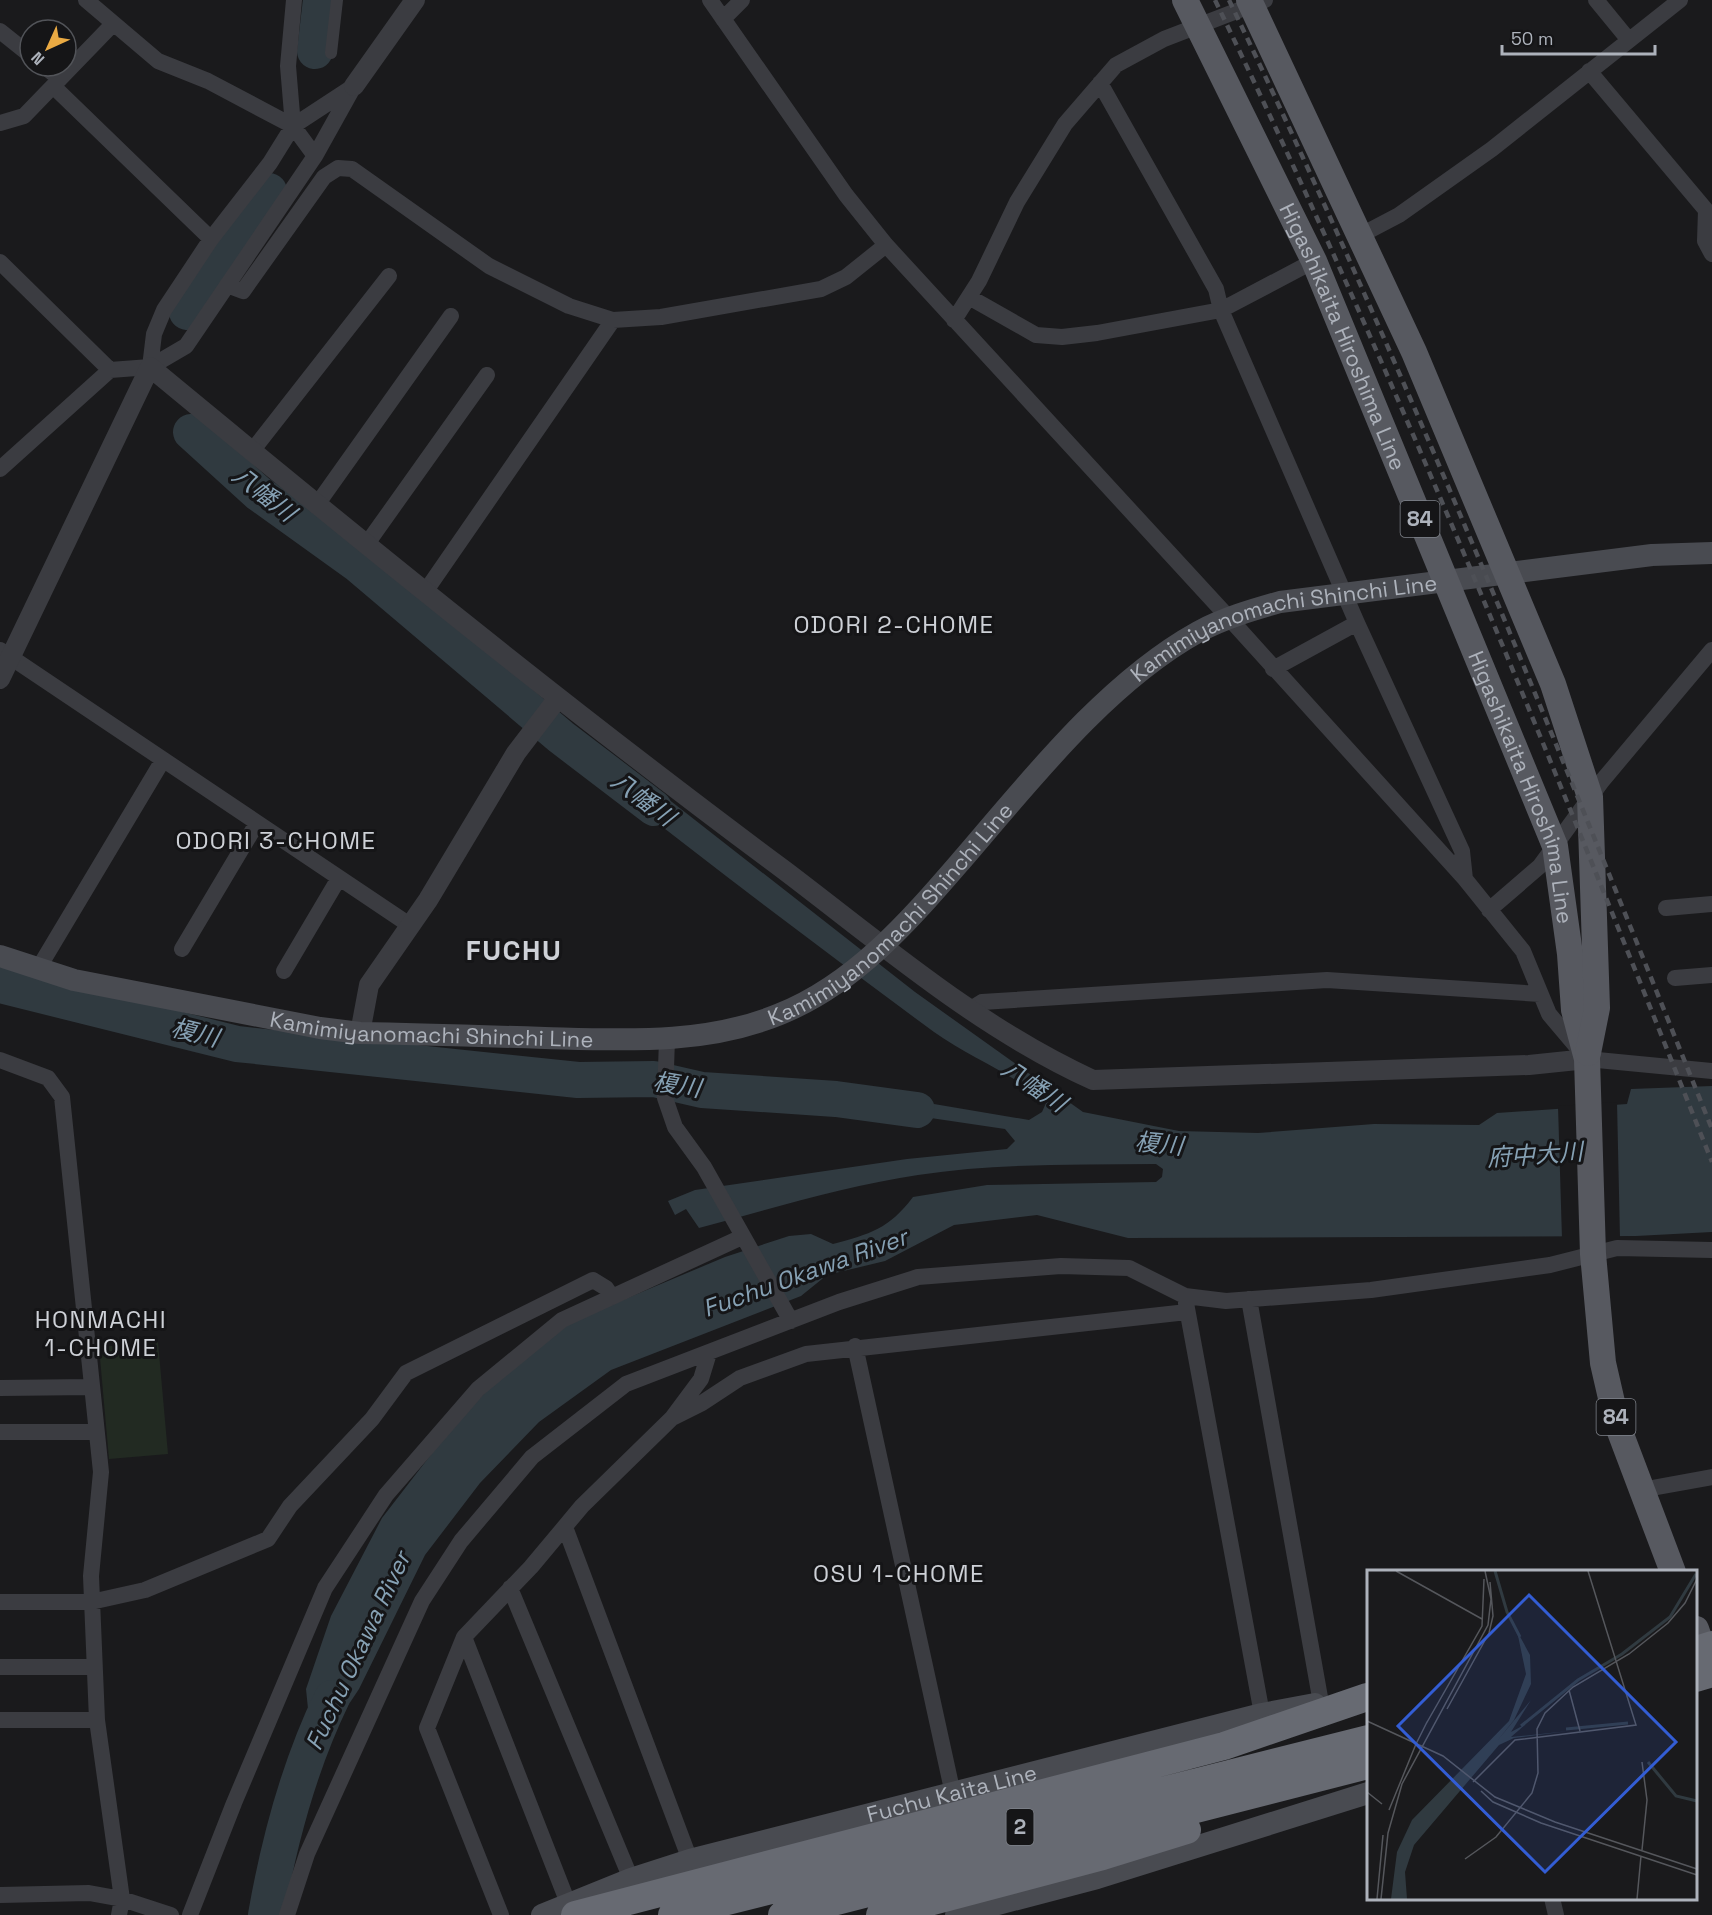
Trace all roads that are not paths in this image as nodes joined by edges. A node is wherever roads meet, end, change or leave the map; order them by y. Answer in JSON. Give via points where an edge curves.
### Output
{"nodes":[{"id":1,"x":86,"y":0,"type":"edge"},
{"id":2,"x":294,"y":0,"type":"edge"},
{"id":3,"x":337,"y":0,"type":"edge"},
{"id":4,"x":415,"y":0,"type":"edge"},
{"id":5,"x":710,"y":0,"type":"edge"},
{"id":6,"x":742,"y":0,"type":"edge"},
{"id":7,"x":1185,"y":0,"type":"edge"},
{"id":8,"x":1596,"y":0,"type":"edge"},
{"id":9,"x":1680,"y":0,"type":"edge"},
{"id":10,"x":1255,"y":2,"type":"edge"},
{"id":11,"x":723,"y":19,"type":"junction"},
{"id":12,"x":113,"y":24,"type":"junction"},
{"id":13,"x":1198,"y":27,"type":"junction"},
{"id":14,"x":0,"y":31,"type":"edge"},
{"id":15,"x":1628,"y":39,"type":"junction"},
{"id":16,"x":18,"y":45,"type":"edge"},
{"id":17,"x":331,"y":52,"type":"dead end"},
{"id":18,"x":1589,"y":71,"type":"junction"},
{"id":19,"x":54,"y":78,"type":"edge"},
{"id":20,"x":57,"y":82,"type":"junction"},
{"id":21,"x":1100,"y":83,"type":"junction"},
{"id":22,"x":354,"y":86,"type":"junction"},
{"id":23,"x":0,"y":123,"type":"edge"},
{"id":24,"x":293,"y":126,"type":"junction"},
{"id":25,"x":315,"y":156,"type":"junction"},
{"id":26,"x":1359,"y":236,"type":"junction"},
{"id":27,"x":210,"y":240,"type":"junction"},
{"id":28,"x":886,"y":245,"type":"junction"},
{"id":29,"x":1712,"y":254,"type":"edge"},
{"id":30,"x":1314,"y":261,"type":"junction"},
{"id":31,"x":0,"y":262,"type":"edge"},
{"id":32,"x":389,"y":276,"type":"dead end"},
{"id":33,"x":227,"y":285,"type":"junction"},
{"id":34,"x":969,"y":297,"type":"junction"},
{"id":35,"x":1221,"y":310,"type":"junction"},
{"id":36,"x":451,"y":316,"type":"dead end"},
{"id":37,"x":613,"y":320,"type":"junction"},
{"id":38,"x":954,"y":320,"type":"junction"},
{"id":39,"x":150,"y":367,"type":"junction"},
{"id":40,"x":110,"y":370,"type":"junction"},
{"id":41,"x":487,"y":375,"type":"dead end"},
{"id":42,"x":252,"y":451,"type":"junction"},
{"id":43,"x":0,"y":469,"type":"edge"},
{"id":44,"x":316,"y":506,"type":"junction"},
{"id":45,"x":366,"y":545,"type":"junction"},
{"id":46,"x":1712,"y":553,"type":"edge"},
{"id":47,"x":1508,"y":573,"type":"junction"},
{"id":48,"x":1445,"y":579,"type":"junction"},
{"id":49,"x":425,"y":592,"type":"junction"},
{"id":50,"x":1345,"y":592,"type":"junction"},
{"id":51,"x":1229,"y":618,"type":"junction"},
{"id":52,"x":1357,"y":623,"type":"junction"},
{"id":53,"x":1712,"y":650,"type":"edge"},
{"id":54,"x":5,"y":653,"type":"edge"},
{"id":55,"x":1273,"y":669,"type":"junction"},
{"id":56,"x":0,"y":679,"type":"edge"},
{"id":57,"x":558,"y":698,"type":"junction"},
{"id":58,"x":163,"y":760,"type":"junction"},
{"id":59,"x":1590,"y":797,"type":"junction"},
{"id":60,"x":257,"y":823,"type":"junction"},
{"id":61,"x":1554,"y":846,"type":"junction"},
{"id":62,"x":339,"y":878,"type":"junction"},
{"id":63,"x":1465,"y":879,"type":"junction"},
{"id":64,"x":1712,"y":904,"type":"edge"},
{"id":65,"x":1666,"y":908,"type":"dead end"},
{"id":66,"x":1489,"y":910,"type":"junction"},
{"id":67,"x":411,"y":926,"type":"junction"},
{"id":68,"x":182,"y":949,"type":"dead end"},
{"id":69,"x":878,"y":950,"type":"junction"},
{"id":70,"x":0,"y":956,"type":"edge"},
{"id":71,"x":38,"y":969,"type":"junction"},
{"id":72,"x":284,"y":971,"type":"dead end"},
{"id":73,"x":1712,"y":975,"type":"edge"},
{"id":74,"x":1675,"y":978,"type":"dead end"},
{"id":75,"x":1540,"y":994,"type":"junction"},
{"id":76,"x":969,"y":1010,"type":"junction"},
{"id":77,"x":360,"y":1033,"type":"junction"},
{"id":78,"x":667,"y":1040,"type":"junction"},
{"id":79,"x":1587,"y":1059,"type":"junction"},
{"id":80,"x":3,"y":1063,"type":"edge"},
{"id":81,"x":1712,"y":1071,"type":"edge"},
{"id":82,"x":744,"y":1241,"type":"junction"},
{"id":83,"x":1593,"y":1248,"type":"junction"},
{"id":84,"x":1712,"y":1250,"type":"edge"},
{"id":85,"x":612,"y":1297,"type":"junction"},
{"id":86,"x":1249,"y":1299,"type":"junction"},
{"id":87,"x":1186,"y":1304,"type":"junction"},
{"id":88,"x":787,"y":1315,"type":"junction"},
{"id":89,"x":855,"y":1347,"type":"junction"},
{"id":90,"x":709,"y":1353,"type":"junction"},
{"id":91,"x":92,"y":1387,"type":"junction"},
{"id":92,"x":0,"y":1388,"type":"edge"},
{"id":93,"x":672,"y":1418,"type":"junction"},
{"id":94,"x":0,"y":1432,"type":"edge"},
{"id":95,"x":96,"y":1432,"type":"junction"},
{"id":96,"x":1712,"y":1477,"type":"edge"},
{"id":97,"x":1641,"y":1490,"type":"junction"},
{"id":98,"x":565,"y":1527,"type":"junction"},
{"id":99,"x":1672,"y":1570,"type":"edge"},
{"id":100,"x":510,"y":1588,"type":"junction"},
{"id":101,"x":0,"y":1602,"type":"edge"},
{"id":102,"x":91,"y":1602,"type":"junction"},
{"id":103,"x":464,"y":1637,"type":"junction"},
{"id":104,"x":1702,"y":1639,"type":"edge"},
{"id":105,"x":0,"y":1667,"type":"edge"},
{"id":106,"x":94,"y":1667,"type":"junction"},
{"id":107,"x":1712,"y":1675,"type":"edge"},
{"id":108,"x":1697,"y":1678,"type":"edge"},
{"id":109,"x":1712,"y":1687,"type":"edge"},
{"id":110,"x":1697,"y":1691,"type":"edge"},
{"id":111,"x":1367,"y":1697,"type":"edge"},
{"id":112,"x":1321,"y":1703,"type":"junction"},
{"id":113,"x":1262,"y":1714,"type":"junction"},
{"id":114,"x":0,"y":1720,"type":"edge"},
{"id":115,"x":97,"y":1720,"type":"junction"},
{"id":116,"x":1367,"y":1739,"type":"edge"},
{"id":117,"x":1367,"y":1766,"type":"edge"},
{"id":118,"x":1367,"y":1776,"type":"edge"},
{"id":119,"x":1367,"y":1793,"type":"edge"},
{"id":120,"x":953,"y":1794,"type":"junction"},
{"id":121,"x":690,"y":1860,"type":"junction"},
{"id":122,"x":631,"y":1879,"type":"junction"},
{"id":123,"x":0,"y":1895,"type":"edge"},
{"id":124,"x":1552,"y":1900,"type":"edge"},
{"id":125,"x":120,"y":1907,"type":"edge"},
{"id":126,"x":572,"y":1909,"type":"edge"},
{"id":127,"x":171,"y":1915,"type":"edge"},
{"id":128,"x":190,"y":1915,"type":"edge"},
{"id":129,"x":287,"y":1915,"type":"edge"},
{"id":130,"x":501,"y":1915,"type":"edge"},
{"id":131,"x":542,"y":1915,"type":"edge"},
{"id":132,"x":672,"y":1915,"type":"edge"},
{"id":133,"x":782,"y":1915,"type":"edge"},
{"id":134,"x":880,"y":1915,"type":"edge"},
{"id":135,"x":956,"y":1915,"type":"edge"},
{"id":136,"x":1556,"y":1915,"type":"edge"}],
"edges":[{"from":1,"to":12,"type":"street"},
{"from":2,"to":24,"type":"street","via":[[288,66]]},
{"from":3,"to":17,"type":"street"},
{"from":4,"to":22,"type":"street"},
{"from":5,"to":11,"type":"street"},
{"from":6,"to":11,"type":"street"},
{"from":7,"to":13,"type":"main road","name":"Higashikaita Hiroshima Line","number":"84"},
{"from":8,"to":15,"type":"street"},
{"from":9,"to":15,"type":"street"},
{"from":10,"to":13,"type":"street"},
{"from":10,"to":26,"type":"main road","name":"Higashikaita Hiroshima Line","number":"84"},
{"from":11,"to":28,"type":"street","via":[[846,195]]},
{"from":12,"to":20,"type":"street"},
{"from":12,"to":24,"type":"street","via":[[158,61],[208,81]]},
{"from":13,"to":21,"type":"street","via":[[1164,39],[1116,65]]},
{"from":13,"to":30,"type":"main road","name":"Higashikaita Hiroshima Line","number":"84"},
{"from":14,"to":16,"type":"street"},
{"from":15,"to":18,"type":"street"},
{"from":18,"to":26,"type":"street","via":[[1492,149],[1399,214]]},
{"from":18,"to":29,"type":"street","via":[[1706,210],[1705,241]]},
{"from":19,"to":20,"type":"street"},
{"from":20,"to":23,"type":"street","via":[[24,116]]},
{"from":20,"to":27,"type":"street"},
{"from":21,"to":34,"type":"street","via":[[1059,134],[1017,202]]},
{"from":21,"to":35,"type":"street","via":[[1216,289]]},
{"from":22,"to":24,"type":"street"},
{"from":22,"to":25,"type":"street"},
{"from":24,"to":25,"type":"street"},
{"from":24,"to":27,"type":"street","via":[[270,163]]},
{"from":25,"to":33,"type":"street"},
{"from":26,"to":47,"type":"main road","name":"Higashikaita Hiroshima Line","number":"84","via":[[1414,352]]},
{"from":27,"to":39,"type":"street","via":[[164,310],[154,334]]},
{"from":28,"to":37,"type":"street","via":[[846,277],[821,290],[661,317]]},
{"from":28,"to":38,"type":"street"},
{"from":30,"to":35,"type":"street"},
{"from":30,"to":48,"type":"main road","name":"Higashikaita Hiroshima Line","number":"84"},
{"from":31,"to":40,"type":"street"},
{"from":32,"to":42,"type":"street"},
{"from":33,"to":37,"type":"street","via":[[243,291],[324,177],[338,168],[352,169],[489,266],[570,306]]},
{"from":33,"to":39,"type":"street","via":[[186,346]]},
{"from":34,"to":35,"type":"street","via":[[1036,334],[1062,337]]},
{"from":34,"to":38,"type":"street"},
{"from":35,"to":50,"type":"street"},
{"from":36,"to":44,"type":"street"},
{"from":37,"to":49,"type":"street"},
{"from":38,"to":51,"type":"street"},
{"from":39,"to":40,"type":"street"},
{"from":39,"to":42,"type":"street"},
{"from":39,"to":54,"type":"street"},
{"from":40,"to":43,"type":"street"},
{"from":41,"to":45,"type":"street"},
{"from":42,"to":44,"type":"street"},
{"from":44,"to":45,"type":"street"},
{"from":45,"to":49,"type":"street"},
{"from":46,"to":47,"type":"main road","name":"Kamimiyanomachi Shinchi Line","via":[[1652,555]]},
{"from":47,"to":48,"type":"main road","name":"Kamimiyanomachi Shinchi Line"},
{"from":47,"to":59,"type":"main road","name":"Higashikaita Hiroshima Line","number":"84","via":[[1553,684]]},
{"from":48,"to":50,"type":"main road","name":"Kamimiyanomachi Shinchi Line"},
{"from":48,"to":61,"type":"main road","name":"Higashikaita Hiroshima Line","number":"84"},
{"from":49,"to":57,"type":"street"},
{"from":50,"to":51,"type":"main road","name":"Kamimiyanomachi Shinchi Line","via":[[1280,602]]},
{"from":50,"to":52,"type":"street"},
{"from":51,"to":55,"type":"street"},
{"from":51,"to":69,"type":"main road","name":"Kamimiyanomachi Shinchi Line","via":[[1159,657],[1107,699]]},
{"from":52,"to":55,"type":"street"},
{"from":52,"to":63,"type":"street","via":[[1462,850]]},
{"from":53,"to":59,"type":"street"},
{"from":54,"to":56,"type":"street"},
{"from":54,"to":58,"type":"street"},
{"from":55,"to":63,"type":"street"},
{"from":57,"to":67,"type":"street","via":[[516,753]]},
{"from":57,"to":69,"type":"street"},
{"from":58,"to":60,"type":"street"},
{"from":58,"to":71,"type":"street"},
{"from":59,"to":61,"type":"street"},
{"from":59,"to":79,"type":"main road","name":"Higashikaita Hiroshima Line","number":"84","via":[[1597,1008]]},
{"from":60,"to":62,"type":"street"},
{"from":60,"to":68,"type":"street"},
{"from":61,"to":66,"type":"street","via":[[1540,866]]},
{"from":61,"to":79,"type":"main road","name":"Higashikaita Hiroshima Line","number":"84","via":[[1574,1010]]},
{"from":62,"to":67,"type":"street"},
{"from":62,"to":72,"type":"street"},
{"from":63,"to":66,"type":"street"},
{"from":64,"to":65,"type":"street"},
{"from":66,"to":75,"type":"street","via":[[1523,951]]},
{"from":67,"to":77,"type":"street","via":[[369,986]]},
{"from":69,"to":76,"type":"street"},
{"from":69,"to":78,"type":"main road","name":"Kamimiyanomachi Shinchi Line","via":[[822,992],[781,1014],[715,1034]]},
{"from":70,"to":71,"type":"main road","name":"Kamimiyanomachi Shinchi Line"},
{"from":71,"to":77,"type":"main road","name":"Kamimiyanomachi Shinchi Line","via":[[74,980]]},
{"from":73,"to":74,"type":"street"},
{"from":75,"to":76,"type":"street","via":[[1327,980],[982,1002]]},
{"from":75,"to":79,"type":"street","via":[[1549,1014]]},
{"from":76,"to":79,"type":"street","via":[[1042,1057],[1093,1080],[1529,1065]]},
{"from":77,"to":78,"type":"main road","name":"Kamimiyanomachi Shinchi Line"},
{"from":78,"to":82,"type":"street","via":[[665,1098],[675,1127],[704,1167]]},
{"from":79,"to":81,"type":"street"},
{"from":79,"to":83,"type":"main road","name":"Higashikaita Hiroshima Line","number":"84"},
{"from":80,"to":91,"type":"street","via":[[48,1078],[62,1097]]},
{"from":82,"to":85,"type":"street"},
{"from":82,"to":88,"type":"street"},
{"from":83,"to":84,"type":"street"},
{"from":83,"to":86,"type":"street","via":[[1550,1265],[1371,1290]]},
{"from":83,"to":97,"type":"main road","name":"Higashikaita Hiroshima Line","number":"84","via":[[1603,1363],[1617,1424]]},
{"from":85,"to":102,"type":"street","via":[[593,1280],[406,1373],[372,1419],[290,1506],[268,1539],[145,1590]]},
{"from":85,"to":128,"type":"street","via":[[562,1320],[478,1389],[386,1495],[325,1588]]},
{"from":86,"to":87,"type":"street"},
{"from":86,"to":112,"type":"street"},
{"from":87,"to":88,"type":"street","via":[[1129,1268],[1060,1266],[918,1277]]},
{"from":87,"to":89,"type":"street"},
{"from":87,"to":113,"type":"street"},
{"from":88,"to":90,"type":"street"},
{"from":89,"to":93,"type":"street","via":[[806,1353],[740,1378]]},
{"from":89,"to":120,"type":"street"},
{"from":90,"to":93,"type":"street","via":[[701,1379]]},
{"from":90,"to":129,"type":"street","via":[[626,1384],[532,1457],[461,1541],[422,1601],[307,1854]]},
{"from":91,"to":92,"type":"street"},
{"from":91,"to":95,"type":"street"},
{"from":93,"to":98,"type":"street"},
{"from":94,"to":95,"type":"street"},
{"from":95,"to":102,"type":"street","via":[[100,1472]]},
{"from":96,"to":97,"type":"street"},
{"from":97,"to":99,"type":"main road","name":"Higashikaita Hiroshima Line","number":"84"},
{"from":98,"to":100,"type":"street"},
{"from":98,"to":121,"type":"street"},
{"from":100,"to":103,"type":"street"},
{"from":100,"to":122,"type":"street"},
{"from":101,"to":102,"type":"street"},
{"from":102,"to":106,"type":"street"},
{"from":103,"to":126,"type":"street"},
{"from":103,"to":130,"type":"street","via":[[428,1728]]},
{"from":104,"to":107,"type":"main road"},
{"from":105,"to":106,"type":"street"},
{"from":106,"to":115,"type":"street"},
{"from":107,"to":108,"type":"highway"},
{"from":109,"to":110,"type":"main road"},
{"from":111,"to":112,"type":"main road","name":"Fuchu Kaita Line"},
{"from":111,"to":126,"type":"highway","via":[[1224,1746]]},
{"from":112,"to":113,"type":"main road","name":"Fuchu Kaita Line"},
{"from":113,"to":120,"type":"main road","name":"Fuchu Kaita Line"},
{"from":114,"to":115,"type":"street"},
{"from":115,"to":125,"type":"street"},
{"from":116,"to":132,"type":"highway","number":"2"},
{"from":117,"to":133,"type":"highway","number":"2"},
{"from":118,"to":134,"type":"highway","via":[[1315,1787],[1103,1856]]},
{"from":119,"to":135,"type":"main road","via":[[1097,1878]]},
{"from":120,"to":121,"type":"main road","name":"Fuchu Kaita Line"},
{"from":121,"to":122,"type":"main road","name":"Fuchu Kaita Line"},
{"from":122,"to":126,"type":"main road","name":"Fuchu Kaita Line"},
{"from":123,"to":125,"type":"street","via":[[89,1893]]},
{"from":124,"to":136,"type":"street"},
{"from":125,"to":127,"type":"street"},
{"from":126,"to":131,"type":"main road","name":"Fuchu Kaita Line"}]}
